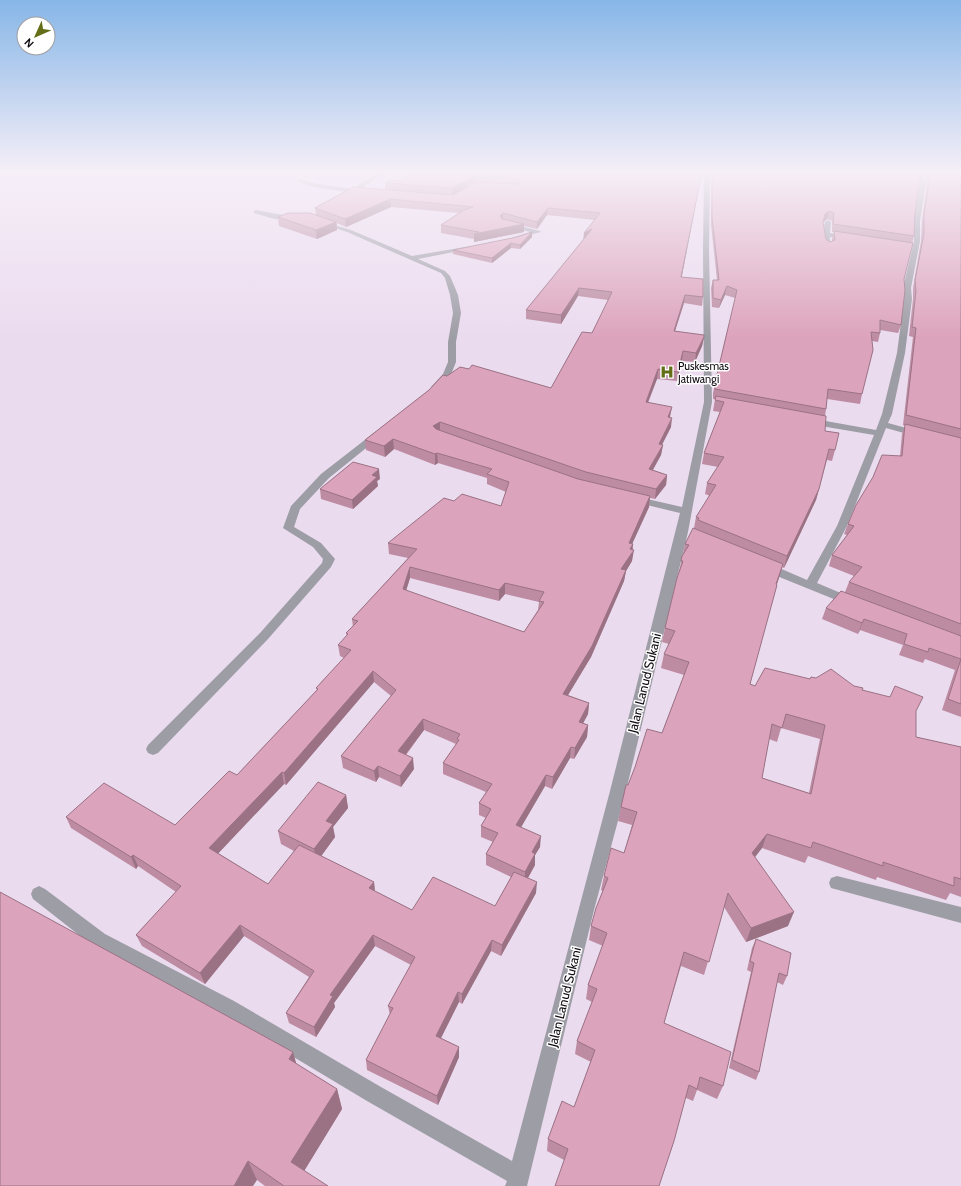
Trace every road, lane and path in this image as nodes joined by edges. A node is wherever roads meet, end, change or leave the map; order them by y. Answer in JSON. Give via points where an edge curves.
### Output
{"nodes":[{"id":1,"x":339,"y":227,"type":"edge"},
{"id":2,"x":518,"y":227,"type":"edge"},
{"id":3,"x":706,"y":227,"type":"edge"},
{"id":4,"x":827,"y":227,"type":"edge"},
{"id":5,"x":917,"y":227,"type":"edge"},
{"id":6,"x":828,"y":235,"type":"junction"},
{"id":7,"x":855,"y":239,"type":"edge"},
{"id":8,"x":509,"y":240,"type":"edge"},
{"id":9,"x":479,"y":245,"type":"edge"},
{"id":10,"x":829,"y":247,"type":"edge"},
{"id":11,"x":411,"y":258,"type":"junction"},
{"id":12,"x":425,"y":396,"type":"edge"},
{"id":13,"x":801,"y":419,"type":"edge"},
{"id":14,"x":384,"y":429,"type":"edge"},
{"id":15,"x":880,"y":429,"type":"junction"},
{"id":16,"x":925,"y":436,"type":"edge"},
{"id":17,"x":623,"y":497,"type":"edge"},
{"id":18,"x":685,"y":512,"type":"junction"},
{"id":19,"x":682,"y":532,"type":"junction"},
{"id":20,"x":696,"y":538,"type":"edge"},
{"id":21,"x":753,"y":562,"type":"edge"},
{"id":22,"x":810,"y":585,"type":"junction"},
{"id":23,"x":861,"y":606,"type":"edge"},
{"id":24,"x":153,"y":749,"type":"dead end"},
{"id":25,"x":837,"y":883,"type":"dead end"},
{"id":26,"x":39,"y":894,"type":"dead end"},
{"id":27,"x":961,"y":916,"type":"edge"},
{"id":28,"x":517,"y":1181,"type":"edge"}],
"edges":[{"from":1,"to":11,"type":"street"},
{"from":2,"to":8,"type":"street","via":[[538,232]]},
{"from":3,"to":18,"type":"street","name":"Jalan Lanud Sukani","via":[[712,403]]},
{"from":4,"to":6,"type":"street"},
{"from":5,"to":15,"type":"street","via":[[911,247],[901,353],[887,414]]},
{"from":6,"to":7,"type":"street"},
{"from":6,"to":10,"type":"street"},
{"from":9,"to":11,"type":"street"},
{"from":11,"to":12,"type":"street","via":[[443,272],[448,277],[456,301],[452,362],[447,375]]},
{"from":13,"to":15,"type":"street"},
{"from":14,"to":24,"type":"street","via":[[325,476],[294,508],[288,528],[317,545],[329,559],[327,564],[264,636]]},
{"from":15,"to":16,"type":"street"},
{"from":15,"to":22,"type":"street","via":[[842,526]]},
{"from":17,"to":18,"type":"street"},
{"from":18,"to":19,"type":"street","name":"Jalan Lanud Sukani"},
{"from":19,"to":20,"type":"street"},
{"from":19,"to":28,"type":"street","name":"Jalan Lanud Sukani"},
{"from":21,"to":22,"type":"street"},
{"from":22,"to":23,"type":"street"},
{"from":25,"to":27,"type":"street"},
{"from":26,"to":28,"type":"street","via":[[98,940],[227,1007]]}]}
